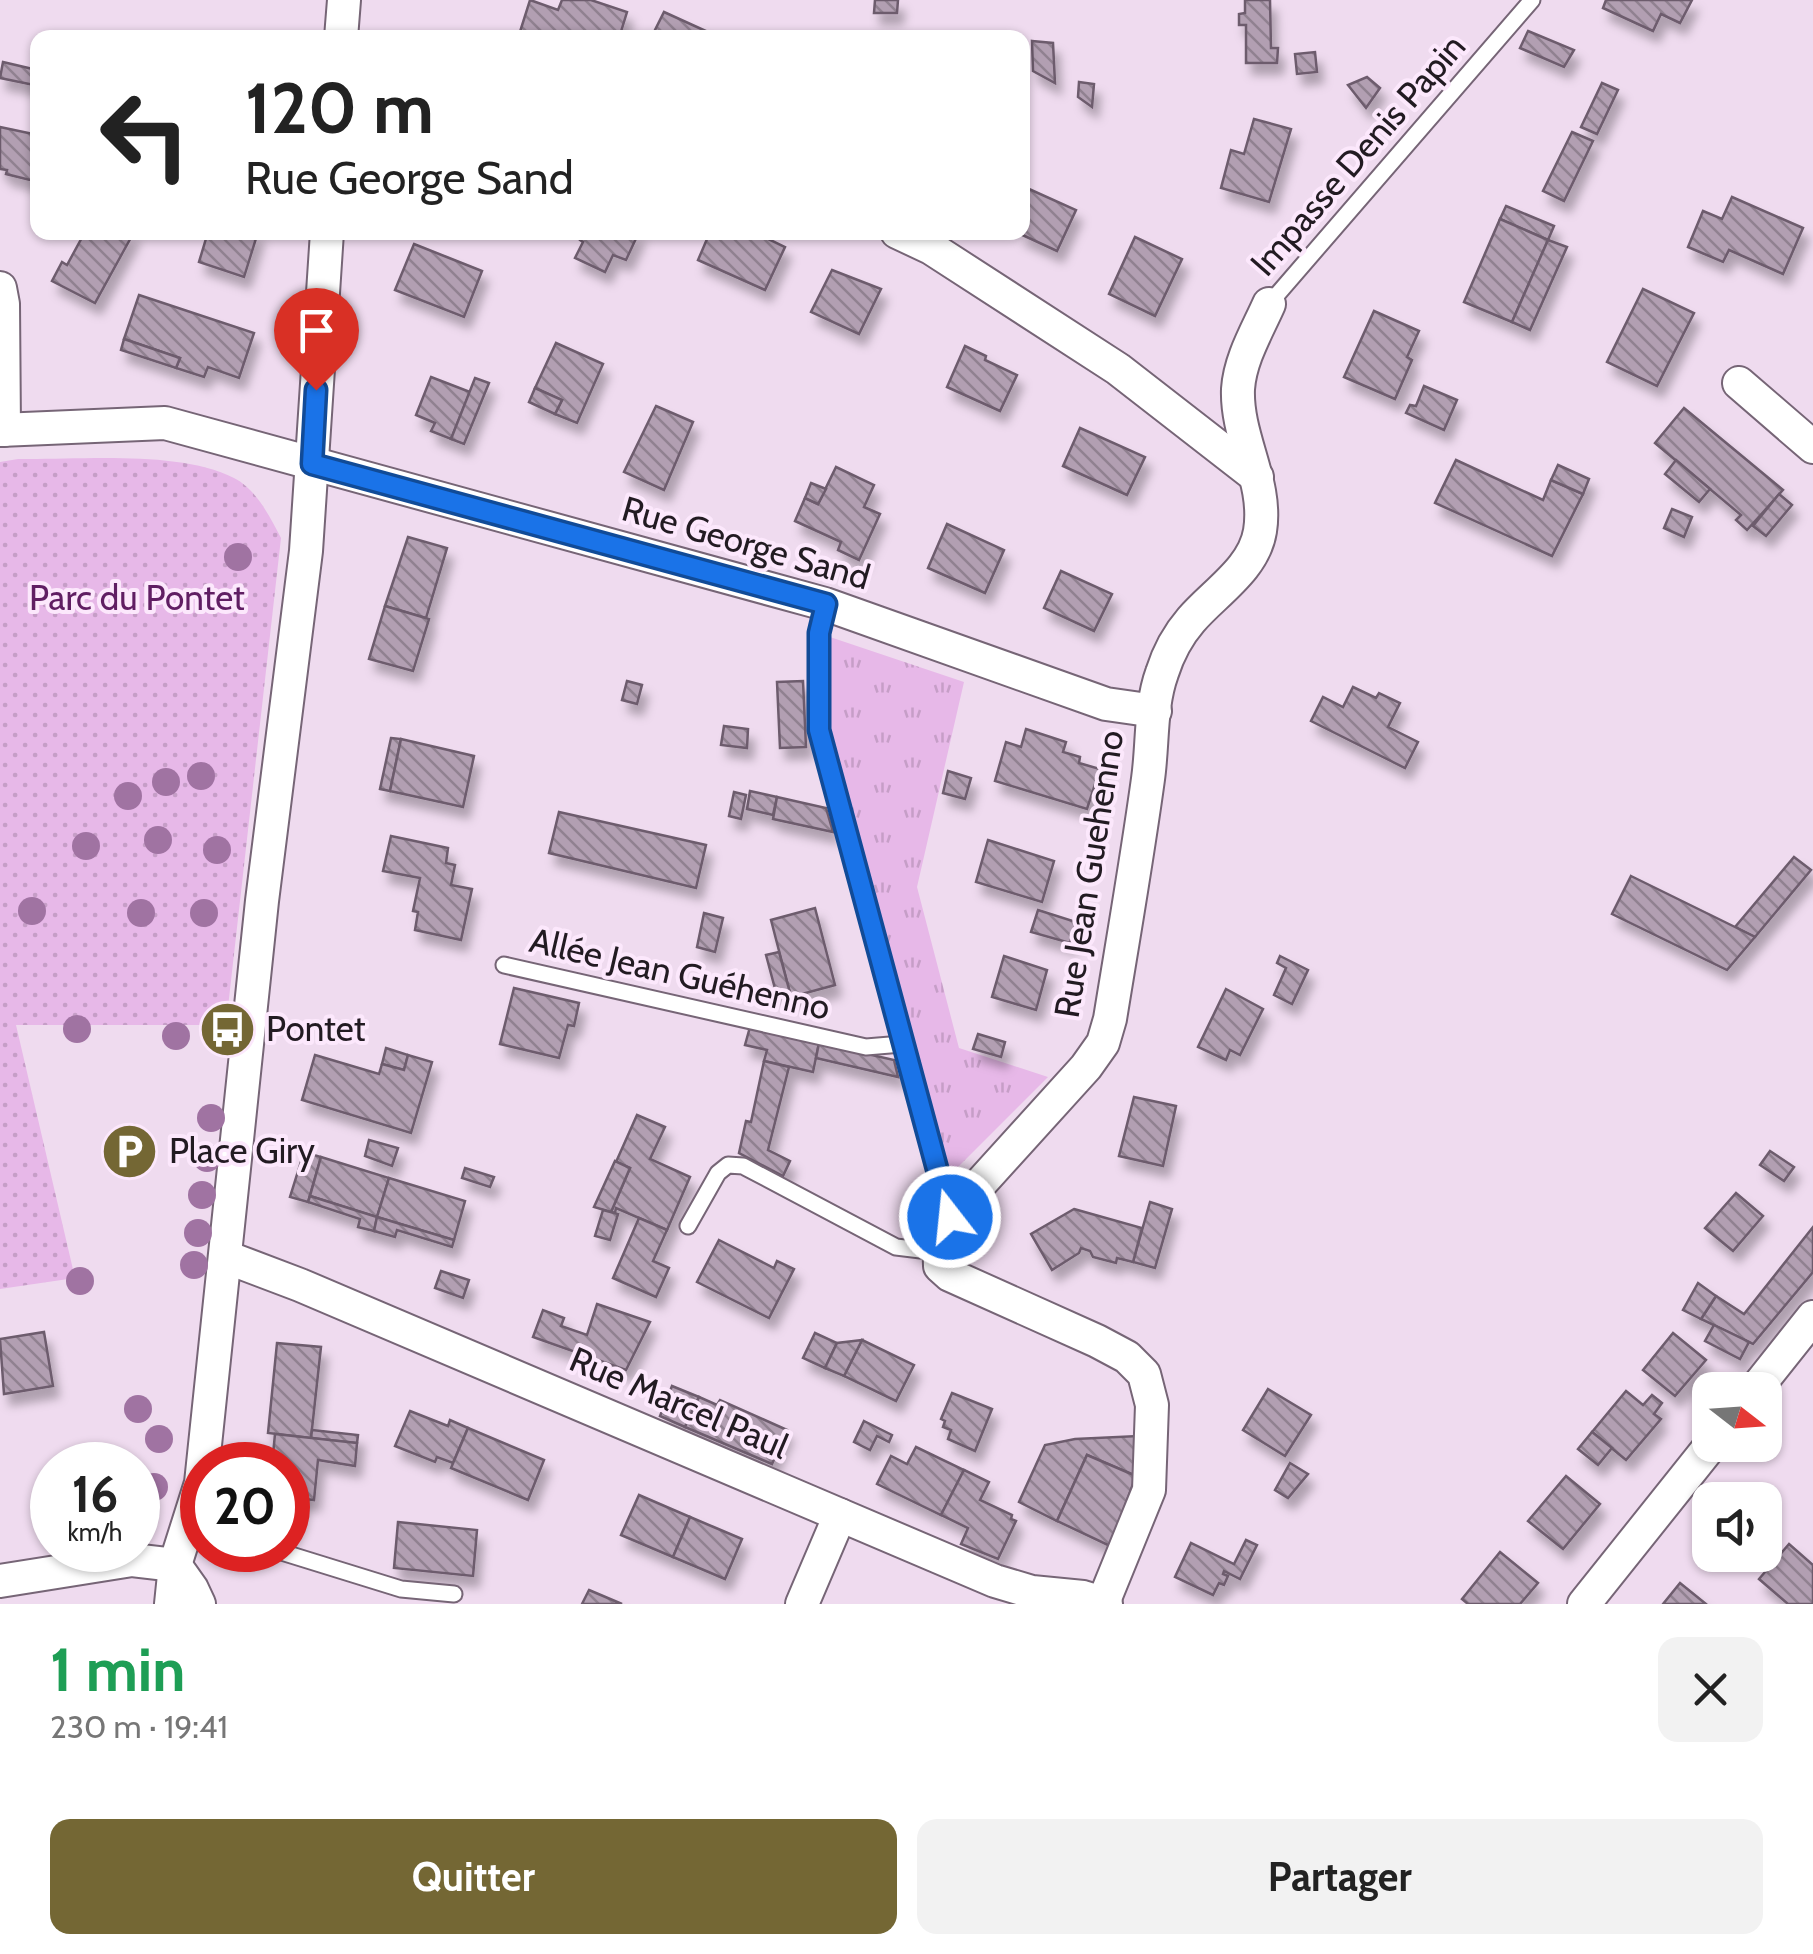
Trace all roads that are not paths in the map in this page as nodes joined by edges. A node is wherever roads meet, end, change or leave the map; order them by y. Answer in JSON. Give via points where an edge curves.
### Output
{"nodes":[{"id":1,"x":1532,"y":0,"type":"edge"},
{"id":2,"x":326,"y":240,"type":"edge"},
{"id":3,"x":914,"y":240,"type":"edge"},
{"id":4,"x":0,"y":288,"type":"edge"},
{"id":5,"x":1269,"y":304,"type":"joint"},
{"id":6,"x":1739,"y":383,"type":"dead end"},
{"id":7,"x":2,"y":430,"type":"edge"},
{"id":8,"x":1813,"y":447,"type":"edge"},
{"id":9,"x":312,"y":464,"type":"junction"},
{"id":10,"x":1257,"y":477,"type":"junction"},
{"id":11,"x":826,"y":604,"type":"junction"},
{"id":12,"x":1155,"y":710,"type":"junction"},
{"id":13,"x":504,"y":965,"type":"dead end"},
{"id":14,"x":902,"y":1044,"type":"junction"},
{"id":15,"x":950,"y":1217,"type":"junction"},
{"id":16,"x":688,"y":1226,"type":"dead end"},
{"id":17,"x":937,"y":1252,"type":"junction"},
{"id":18,"x":226,"y":1257,"type":"junction"},
{"id":19,"x":1813,"y":1317,"type":"edge"},
{"id":20,"x":1769,"y":1372,"type":"edge"},
{"id":21,"x":1697,"y":1462,"type":"edge"},
{"id":22,"x":840,"y":1515,"type":"junction"},
{"id":23,"x":180,"y":1561,"type":"edge"},
{"id":24,"x":310,"y":1561,"type":"edge"},
{"id":25,"x":175,"y":1565,"type":"junction"},
{"id":26,"x":0,"y":1580,"type":"edge"},
{"id":27,"x":454,"y":1594,"type":"dead end"},
{"id":28,"x":1104,"y":1603,"type":"edge"},
{"id":29,"x":170,"y":1604,"type":"edge"},
{"id":30,"x":198,"y":1604,"type":"edge"},
{"id":31,"x":802,"y":1604,"type":"edge"},
{"id":32,"x":1584,"y":1604,"type":"edge"}],
"edges":[{"from":1,"to":5,"type":"lane","name":"Impasse Denis Papin"},
{"from":2,"to":9,"type":"street"},
{"from":3,"to":10,"type":"street","via":[[1118,369]]},
{"from":4,"to":7,"type":"street"},
{"from":5,"to":10,"type":"street","name":"Rue Jean Guehenno","via":[[1238,390]]},
{"from":6,"to":8,"type":"street"},
{"from":7,"to":9,"type":"street","name":"Rue George Sand","via":[[165,423]]},
{"from":9,"to":11,"type":"street","name":"Rue George Sand"},
{"from":9,"to":18,"type":"street"},
{"from":10,"to":12,"type":"street","name":"Rue Jean Guehenno","via":[[1260,531],[1254,550],[1174,644]]},
{"from":11,"to":12,"type":"street","name":"Rue George Sand","via":[[1106,704]]},
{"from":11,"to":14,"type":"lane","via":[[819,633],[819,730]]},
{"from":12,"to":15,"type":"street","name":"Rue Jean Guehenno","via":[[1102,1042]]},
{"from":13,"to":14,"type":"lane","name":"Allée Jean Guéhenno","via":[[866,1047]]},
{"from":14,"to":15,"type":"lane"},
{"from":15,"to":17,"type":"street","name":"Rue Jean Guehenno"},
{"from":16,"to":17,"type":"lane","via":[[718,1173],[728,1165],[743,1166],[896,1247]]},
{"from":17,"to":28,"type":"street","via":[[950,1276],[1097,1341],[1144,1374],[1152,1405],[1149,1490]]},
{"from":18,"to":22,"type":"street","name":"Rue Marcel Paul"},
{"from":18,"to":25,"type":"street","via":[[201,1483]]},
{"from":19,"to":20,"type":"street"},
{"from":21,"to":32,"type":"street"},
{"from":22,"to":28,"type":"street","name":"Rue Marcel Paul","via":[[995,1581]]},
{"from":22,"to":31,"type":"street"},
{"from":23,"to":25,"type":"lane"},
{"from":24,"to":27,"type":"lane","via":[[402,1589]]},
{"from":25,"to":26,"type":"street","via":[[132,1560]]},
{"from":25,"to":29,"type":"street"},
{"from":25,"to":30,"type":"street"}]}
